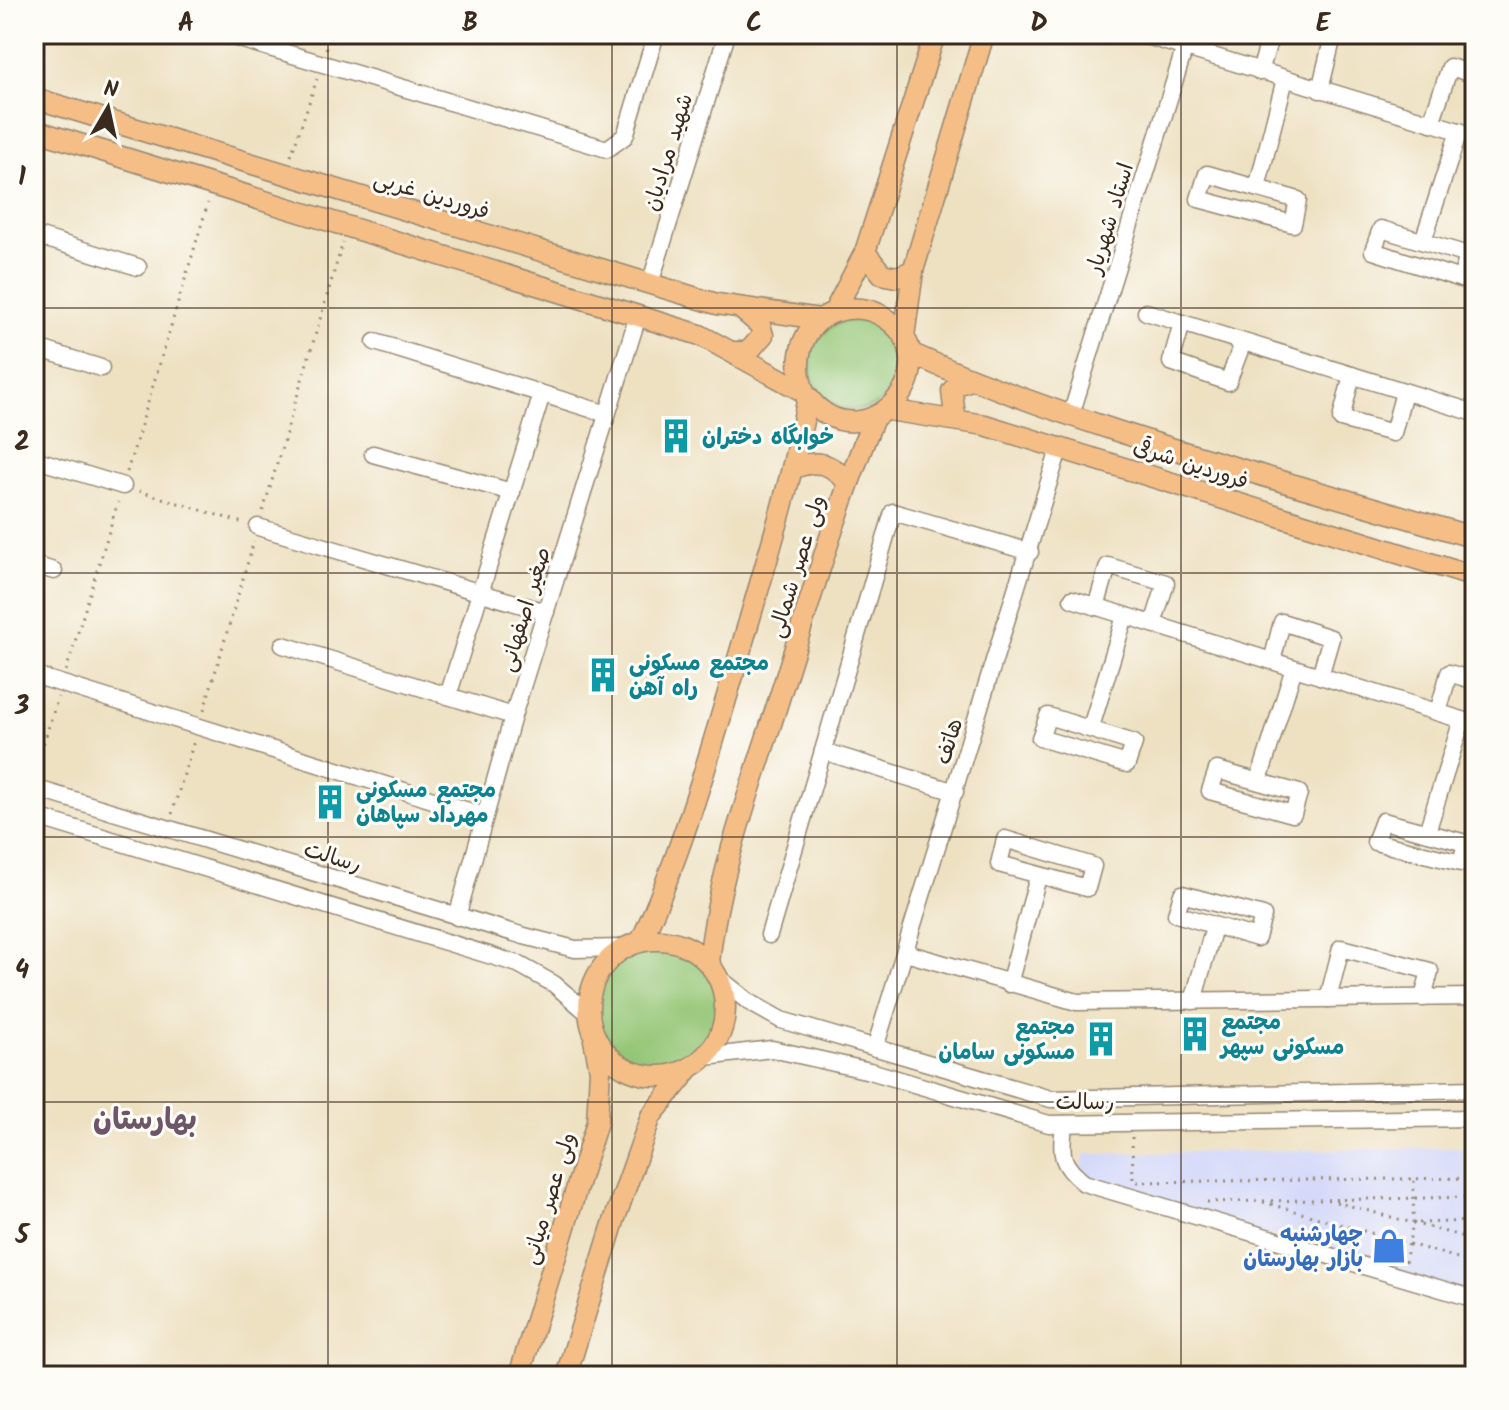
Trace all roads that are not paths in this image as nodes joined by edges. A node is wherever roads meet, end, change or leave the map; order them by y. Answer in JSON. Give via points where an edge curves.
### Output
{"nodes":[{"id":1,"x":223,"y":34,"type":"edge"},
{"id":2,"x":656,"y":34,"type":"edge"},
{"id":3,"x":727,"y":34,"type":"edge"},
{"id":4,"x":935,"y":34,"type":"edge"},
{"id":5,"x":984,"y":34,"type":"edge"},
{"id":6,"x":1140,"y":34,"type":"edge"},
{"id":7,"x":1271,"y":34,"type":"edge"},
{"id":8,"x":1326,"y":34,"type":"edge"},
{"id":9,"x":1187,"y":41,"type":"edge"},
{"id":10,"x":1260,"y":72,"type":"junction"},
{"id":11,"x":1475,"y":75,"type":"edge"},
{"id":12,"x":1285,"y":79,"type":"junction"},
{"id":13,"x":1320,"y":90,"type":"junction"},
{"id":14,"x":34,"y":98,"type":"edge"},
{"id":15,"x":1431,"y":123,"type":"junction"},
{"id":16,"x":34,"y":130,"type":"edge"},
{"id":17,"x":1467,"y":134,"type":"edge"},
{"id":18,"x":290,"y":177,"type":"junction"},
{"id":19,"x":1257,"y":188,"type":"junction"},
{"id":20,"x":288,"y":207,"type":"junction"},
{"id":21,"x":34,"y":235,"type":"edge"},
{"id":22,"x":1423,"y":241,"type":"junction"},
{"id":23,"x":865,"y":252,"type":"junction"},
{"id":24,"x":138,"y":267,"type":"dead end"},
{"id":25,"x":913,"y":271,"type":"junction"},
{"id":26,"x":650,"y":284,"type":"junction"},
{"id":27,"x":740,"y":308,"type":"junction"},
{"id":28,"x":1146,"y":312,"type":"dead end"},
{"id":29,"x":638,"y":316,"type":"junction"},
{"id":30,"x":827,"y":316,"type":"junction"},
{"id":31,"x":1182,"y":323,"type":"junction"},
{"id":32,"x":375,"y":342,"type":"dead end"},
{"id":33,"x":1243,"y":342,"type":"junction"},
{"id":34,"x":907,"y":345,"type":"junction"},
{"id":35,"x":34,"y":347,"type":"edge"},
{"id":36,"x":734,"y":352,"type":"junction"},
{"id":37,"x":101,"y":368,"type":"dead end"},
{"id":38,"x":1352,"y":375,"type":"junction"},
{"id":39,"x":971,"y":380,"type":"junction"},
{"id":40,"x":1404,"y":392,"type":"junction"},
{"id":41,"x":542,"y":394,"type":"junction"},
{"id":42,"x":806,"y":395,"type":"junction"},
{"id":43,"x":1475,"y":413,"type":"edge"},
{"id":44,"x":607,"y":414,"type":"junction"},
{"id":45,"x":881,"y":414,"type":"junction"},
{"id":46,"x":1071,"y":415,"type":"junction"},
{"id":47,"x":955,"y":417,"type":"junction"},
{"id":48,"x":1060,"y":446,"type":"junction"},
{"id":49,"x":373,"y":454,"type":"dead end"},
{"id":50,"x":34,"y":459,"type":"edge"},
{"id":51,"x":794,"y":468,"type":"junction"},
{"id":52,"x":847,"y":482,"type":"junction"},
{"id":53,"x":123,"y":486,"type":"road end"},
{"id":54,"x":512,"y":492,"type":"junction"},
{"id":55,"x":258,"y":527,"type":"road end"},
{"id":56,"x":1475,"y":538,"type":"edge"},
{"id":57,"x":1030,"y":552,"type":"junction"},
{"id":58,"x":34,"y":565,"type":"edge"},
{"id":59,"x":54,"y":571,"type":"dead end"},
{"id":60,"x":1475,"y":577,"type":"edge"},
{"id":61,"x":480,"y":593,"type":"junction"},
{"id":62,"x":1072,"y":599,"type":"dead end"},
{"id":63,"x":1096,"y":607,"type":"junction"},
{"id":64,"x":546,"y":612,"type":"junction"},
{"id":65,"x":1125,"y":616,"type":"junction"},
{"id":66,"x":1153,"y":624,"type":"junction"},
{"id":67,"x":283,"y":645,"type":"dead end"},
{"id":68,"x":1272,"y":661,"type":"junction"},
{"id":69,"x":1294,"y":668,"type":"junction"},
{"id":70,"x":34,"y":675,"type":"edge"},
{"id":71,"x":1320,"y":676,"type":"junction"},
{"id":72,"x":1475,"y":681,"type":"edge"},
{"id":73,"x":448,"y":696,"type":"junction"},
{"id":74,"x":1438,"y":712,"type":"junction"},
{"id":75,"x":513,"y":716,"type":"junction"},
{"id":76,"x":1468,"y":722,"type":"edge"},
{"id":77,"x":1091,"y":727,"type":"junction"},
{"id":78,"x":823,"y":751,"type":"junction"},
{"id":79,"x":1259,"y":780,"type":"junction"},
{"id":80,"x":34,"y":788,"type":"edge"},
{"id":81,"x":955,"y":792,"type":"junction"},
{"id":82,"x":34,"y":816,"type":"edge"},
{"id":83,"x":484,"y":816,"type":"junction"},
{"id":84,"x":1427,"y":832,"type":"junction"},
{"id":85,"x":1038,"y":877,"type":"junction"},
{"id":86,"x":457,"y":917,"type":"junction"},
{"id":87,"x":1214,"y":927,"type":"junction"},
{"id":88,"x":769,"y":935,"type":"dead end"},
{"id":89,"x":632,"y":945,"type":"junction"},
{"id":90,"x":906,"y":953,"type":"junction"},
{"id":91,"x":714,"y":971,"type":"junction"},
{"id":92,"x":1009,"y":984,"type":"junction"},
{"id":93,"x":1475,"y":997,"type":"edge"},
{"id":94,"x":1423,"y":998,"type":"junction"},
{"id":95,"x":1328,"y":999,"type":"junction"},
{"id":96,"x":1193,"y":1001,"type":"junction"},
{"id":97,"x":590,"y":1023,"type":"junction"},
{"id":98,"x":875,"y":1048,"type":"junction"},
{"id":99,"x":705,"y":1057,"type":"junction"},
{"id":100,"x":688,"y":1070,"type":"junction"},
{"id":101,"x":1475,"y":1089,"type":"edge"},
{"id":102,"x":1475,"y":1118,"type":"edge"},
{"id":103,"x":1064,"y":1124,"type":"junction"},
{"id":104,"x":1475,"y":1299,"type":"edge"},
{"id":105,"x":519,"y":1376,"type":"edge"},
{"id":106,"x":566,"y":1376,"type":"edge"}],
"edges":[{"from":1,"to":2,"type":"street","via":[[607,149],[625,136]]},
{"from":3,"to":26,"type":"street","name":"شهید مرادیان"},
{"from":4,"to":23,"type":"main road"},
{"from":5,"to":25,"type":"main road"},
{"from":6,"to":9,"type":"street"},
{"from":7,"to":10,"type":"street"},
{"from":8,"to":13,"type":"street","via":[[1333,36]]},
{"from":9,"to":10,"type":"street"},
{"from":9,"to":46,"type":"street","name":"استاد شهریار"},
{"from":10,"to":12,"type":"street"},
{"from":11,"to":15,"type":"street","via":[[1450,67]]},
{"from":12,"to":13,"type":"street"},
{"from":12,"to":19,"type":"street"},
{"from":13,"to":15,"type":"street"},
{"from":14,"to":18,"type":"main road","name":"فروردین غربی"},
{"from":15,"to":17,"type":"street"},
{"from":16,"to":20,"type":"main road"},
{"from":17,"to":22,"type":"street"},
{"from":18,"to":20,"type":"main road"},
{"from":18,"to":26,"type":"main road","name":"فروردین غربی"},
{"from":19,"to":19,"type":"street","via":[[1207,174],[1199,199],[1293,224],[1298,200]]},
{"from":20,"to":29,"type":"main road"},
{"from":21,"to":24,"type":"street"},
{"from":22,"to":22,"type":"street","via":[[1381,229],[1373,251],[1461,279],[1468,255]]},
{"from":23,"to":25,"type":"main road","via":[[882,274],[896,277]]},
{"from":23,"to":30,"type":"main road"},
{"from":25,"to":34,"type":"main road"},
{"from":26,"to":27,"type":"main road","name":"فروردین غربی"},
{"from":27,"to":30,"type":"main road","name":"فروردین غربی"},
{"from":27,"to":36,"type":"main road","via":[[760,325],[763,335],[748,352]]},
{"from":28,"to":31,"type":"street"},
{"from":29,"to":36,"type":"main road"},
{"from":29,"to":44,"type":"street","name":"صغیر اصفهانی"},
{"from":30,"to":34,"type":"main road","via":[[866,309],[894,324]]},
{"from":30,"to":42,"type":"main road","via":[[808,331],[799,353],[798,377]]},
{"from":31,"to":33,"type":"street"},
{"from":31,"to":33,"type":"street","via":[[1171,362],[1228,382]]},
{"from":32,"to":41,"type":"street"},
{"from":33,"to":38,"type":"street"},
{"from":34,"to":39,"type":"main road","name":"فروردین شرقی"},
{"from":34,"to":45,"type":"main road","via":[[908,384]]},
{"from":35,"to":37,"type":"street"},
{"from":36,"to":42,"type":"main road"},
{"from":38,"to":40,"type":"street"},
{"from":38,"to":40,"type":"street","via":[[1341,419],[1393,433]]},
{"from":39,"to":46,"type":"main road","name":"فروردین شرقی"},
{"from":39,"to":47,"type":"main road","via":[[952,391]]},
{"from":40,"to":43,"type":"street"},
{"from":41,"to":44,"type":"street"},
{"from":41,"to":54,"type":"street"},
{"from":42,"to":45,"type":"main road","via":[[827,415],[842,420]]},
{"from":42,"to":51,"type":"main road","name":"ولی عصر شمالی"},
{"from":44,"to":64,"type":"street","name":"صغیر اصفهانی"},
{"from":45,"to":47,"type":"main road","name":"فروردین شرقی"},
{"from":45,"to":52,"type":"main road","name":"ولی عصر شمالی"},
{"from":46,"to":56,"type":"main road","name":"فروردین شرقی"},
{"from":47,"to":48,"type":"main road","name":"فروردین شرقی"},
{"from":48,"to":57,"type":"street","name":"هاتف"},
{"from":48,"to":60,"type":"main road","name":"فروردین شرقی"},
{"from":49,"to":54,"type":"street"},
{"from":50,"to":53,"type":"street"},
{"from":51,"to":52,"type":"main road","via":[[824,463]]},
{"from":51,"to":89,"type":"main road","name":"ولی عصر شمالی","via":[[660,901]]},
{"from":52,"to":91,"type":"main road","name":"ولی عصر شمالی","via":[[718,901]]},
{"from":54,"to":61,"type":"street"},
{"from":55,"to":61,"type":"street"},
{"from":57,"to":78,"type":"street","via":[[893,512]]},
{"from":57,"to":81,"type":"street","name":"هاتف"},
{"from":58,"to":59,"type":"street"},
{"from":61,"to":64,"type":"street"},
{"from":61,"to":73,"type":"street"},
{"from":62,"to":63,"type":"street"},
{"from":63,"to":65,"type":"street"},
{"from":63,"to":66,"type":"street","via":[[1108,566],[1166,583]]},
{"from":64,"to":75,"type":"street","name":"صغیر اصفهانی"},
{"from":65,"to":66,"type":"street"},
{"from":65,"to":77,"type":"street"},
{"from":66,"to":68,"type":"street"},
{"from":67,"to":73,"type":"street"},
{"from":68,"to":69,"type":"street"},
{"from":68,"to":71,"type":"street","via":[[1282,622],[1331,638]]},
{"from":69,"to":71,"type":"street"},
{"from":69,"to":79,"type":"street"},
{"from":70,"to":83,"type":"street"},
{"from":71,"to":74,"type":"street"},
{"from":72,"to":74,"type":"street","via":[[1449,673]]},
{"from":73,"to":75,"type":"street"},
{"from":74,"to":76,"type":"street"},
{"from":75,"to":83,"type":"street","name":"صغیر اصفهانی"},
{"from":76,"to":84,"type":"street"},
{"from":77,"to":77,"type":"street","via":[[1134,743],[1127,764],[1040,738],[1048,716]]},
{"from":78,"to":81,"type":"street"},
{"from":78,"to":88,"type":"street"},
{"from":79,"to":79,"type":"street","via":[[1299,793],[1293,814],[1210,791],[1217,770]]},
{"from":80,"to":86,"type":"street","name":"رسالت"},
{"from":81,"to":90,"type":"street","name":"هاتف"},
{"from":82,"to":97,"type":"street","via":[[518,964],[554,984]]},
{"from":83,"to":86,"type":"street","name":"صغیر اصفهانی"},
{"from":84,"to":84,"type":"street","via":[[1466,843],[1461,863],[1375,842],[1383,821]]},
{"from":85,"to":85,"type":"street","via":[[1087,888],[1093,866],[1005,839],[999,864]]},
{"from":85,"to":92,"type":"street"},
{"from":86,"to":89,"type":"street","name":"رسالت","via":[[575,949]]},
{"from":87,"to":87,"type":"street","via":[[1257,938],[1263,916],[1182,894],[1176,914]]},
{"from":87,"to":96,"type":"street"},
{"from":89,"to":91,"type":"main road","via":[[666,940],[690,947]]},
{"from":89,"to":97,"type":"main road","via":[[596,976]]},
{"from":90,"to":92,"type":"street"},
{"from":90,"to":98,"type":"street","name":"هاتف"},
{"from":91,"to":98,"type":"street","name":"رسالت","via":[[749,1002],[781,1020]]},
{"from":91,"to":99,"type":"main road","via":[[725,999],[725,1020]]},
{"from":92,"to":96,"type":"street","via":[[1077,1002]]},
{"from":93,"to":94,"type":"street"},
{"from":94,"to":95,"type":"street"},
{"from":94,"to":95,"type":"street","via":[[1430,971],[1341,948]]},
{"from":95,"to":96,"type":"street"},
{"from":97,"to":100,"type":"main road","via":[[604,1052],[621,1066],[654,1075]]},
{"from":97,"to":105,"type":"main road","name":"ولی عصر میانی","via":[[600,1070],[597,1122]]},
{"from":98,"to":101,"type":"street","name":"رسالت","via":[[1051,1099]]},
{"from":99,"to":100,"type":"main road"},
{"from":99,"to":103,"type":"street","name":"رسالت","via":[[772,1049]]},
{"from":100,"to":106,"type":"main road","via":[[651,1116]]},
{"from":102,"to":103,"type":"street","name":"رسالت"},
{"from":103,"to":104,"type":"street","via":[[1061,1151],[1067,1169],[1084,1183]]}]}
